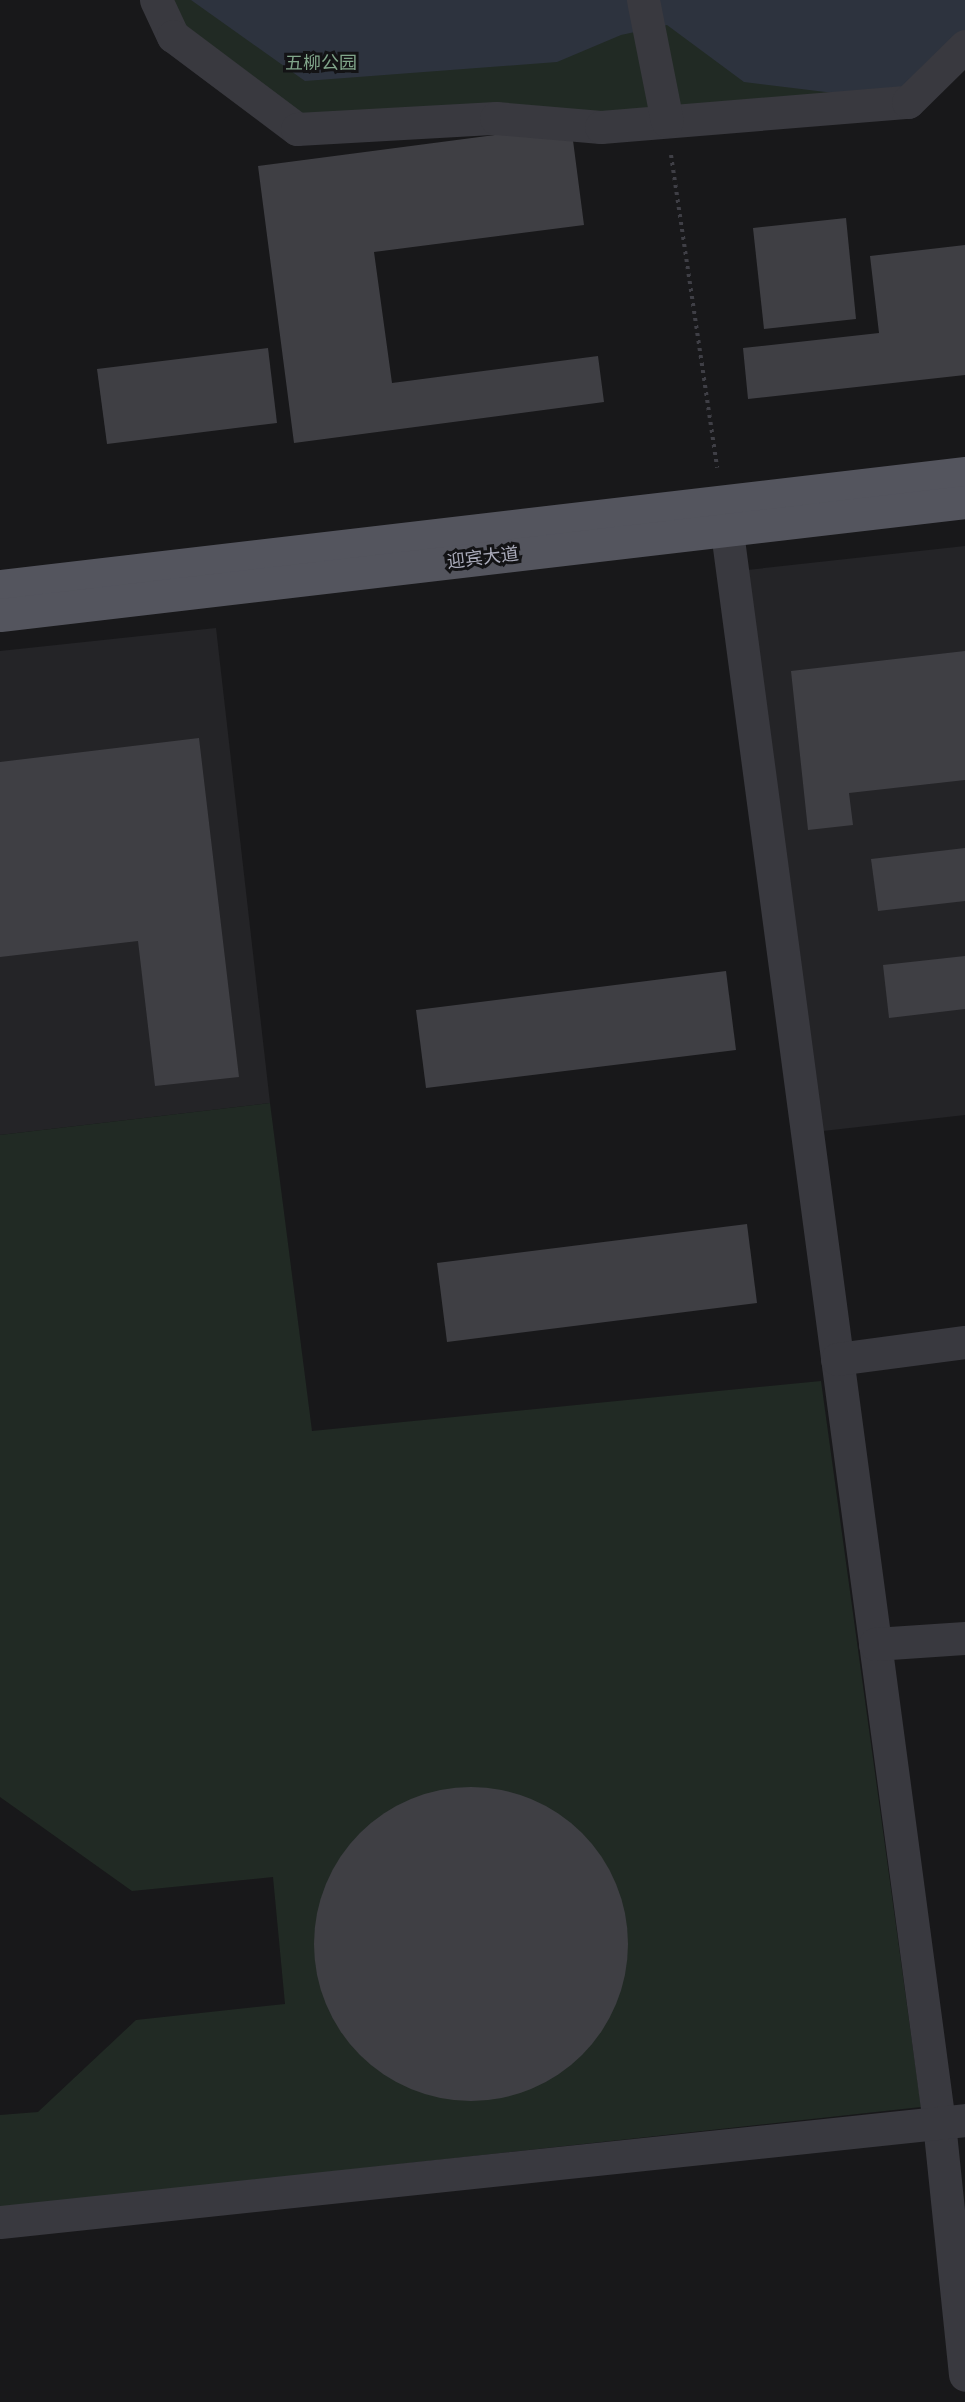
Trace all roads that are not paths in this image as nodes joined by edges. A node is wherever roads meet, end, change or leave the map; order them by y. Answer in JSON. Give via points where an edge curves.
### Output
{"nodes":[{"id":1,"x":156,"y":0,"type":"edge"},
{"id":2,"x":643,"y":0,"type":"edge"},
{"id":3,"x":965,"y":46,"type":"edge"},
{"id":4,"x":667,"y":121,"type":"junction"},
{"id":5,"x":965,"y":473,"type":"edge"},
{"id":6,"x":965,"y":502,"type":"edge"},
{"id":7,"x":725,"y":516,"type":"junction"},
{"id":8,"x":0,"y":586,"type":"edge"},
{"id":9,"x":0,"y":615,"type":"edge"},
{"id":10,"x":965,"y":1342,"type":"edge"},
{"id":11,"x":837,"y":1359,"type":"junction"},
{"id":12,"x":965,"y":1638,"type":"edge"},
{"id":13,"x":875,"y":1644,"type":"junction"},
{"id":14,"x":952,"y":2122,"type":"edge"},
{"id":15,"x":0,"y":2222,"type":"edge"},
{"id":16,"x":965,"y":2374,"type":"edge"}],
"edges":[{"from":1,"to":4,"type":"street","via":[[172,36],[297,129],[496,118],[602,127]]},
{"from":2,"to":4,"type":"street"},
{"from":3,"to":4,"type":"street","via":[[908,102]]},
{"from":5,"to":7,"type":"main road","name":"迎宾大道"},
{"from":6,"to":7,"type":"main road","name":"迎宾大道"},
{"from":7,"to":8,"type":"main road","name":"迎宾大道"},
{"from":7,"to":9,"type":"main road","name":"迎宾大道"},
{"from":7,"to":11,"type":"street"},
{"from":10,"to":11,"type":"street"},
{"from":11,"to":13,"type":"street"},
{"from":12,"to":13,"type":"street"},
{"from":13,"to":14,"type":"street"},
{"from":14,"to":15,"type":"street"},
{"from":14,"to":16,"type":"street"}]}
